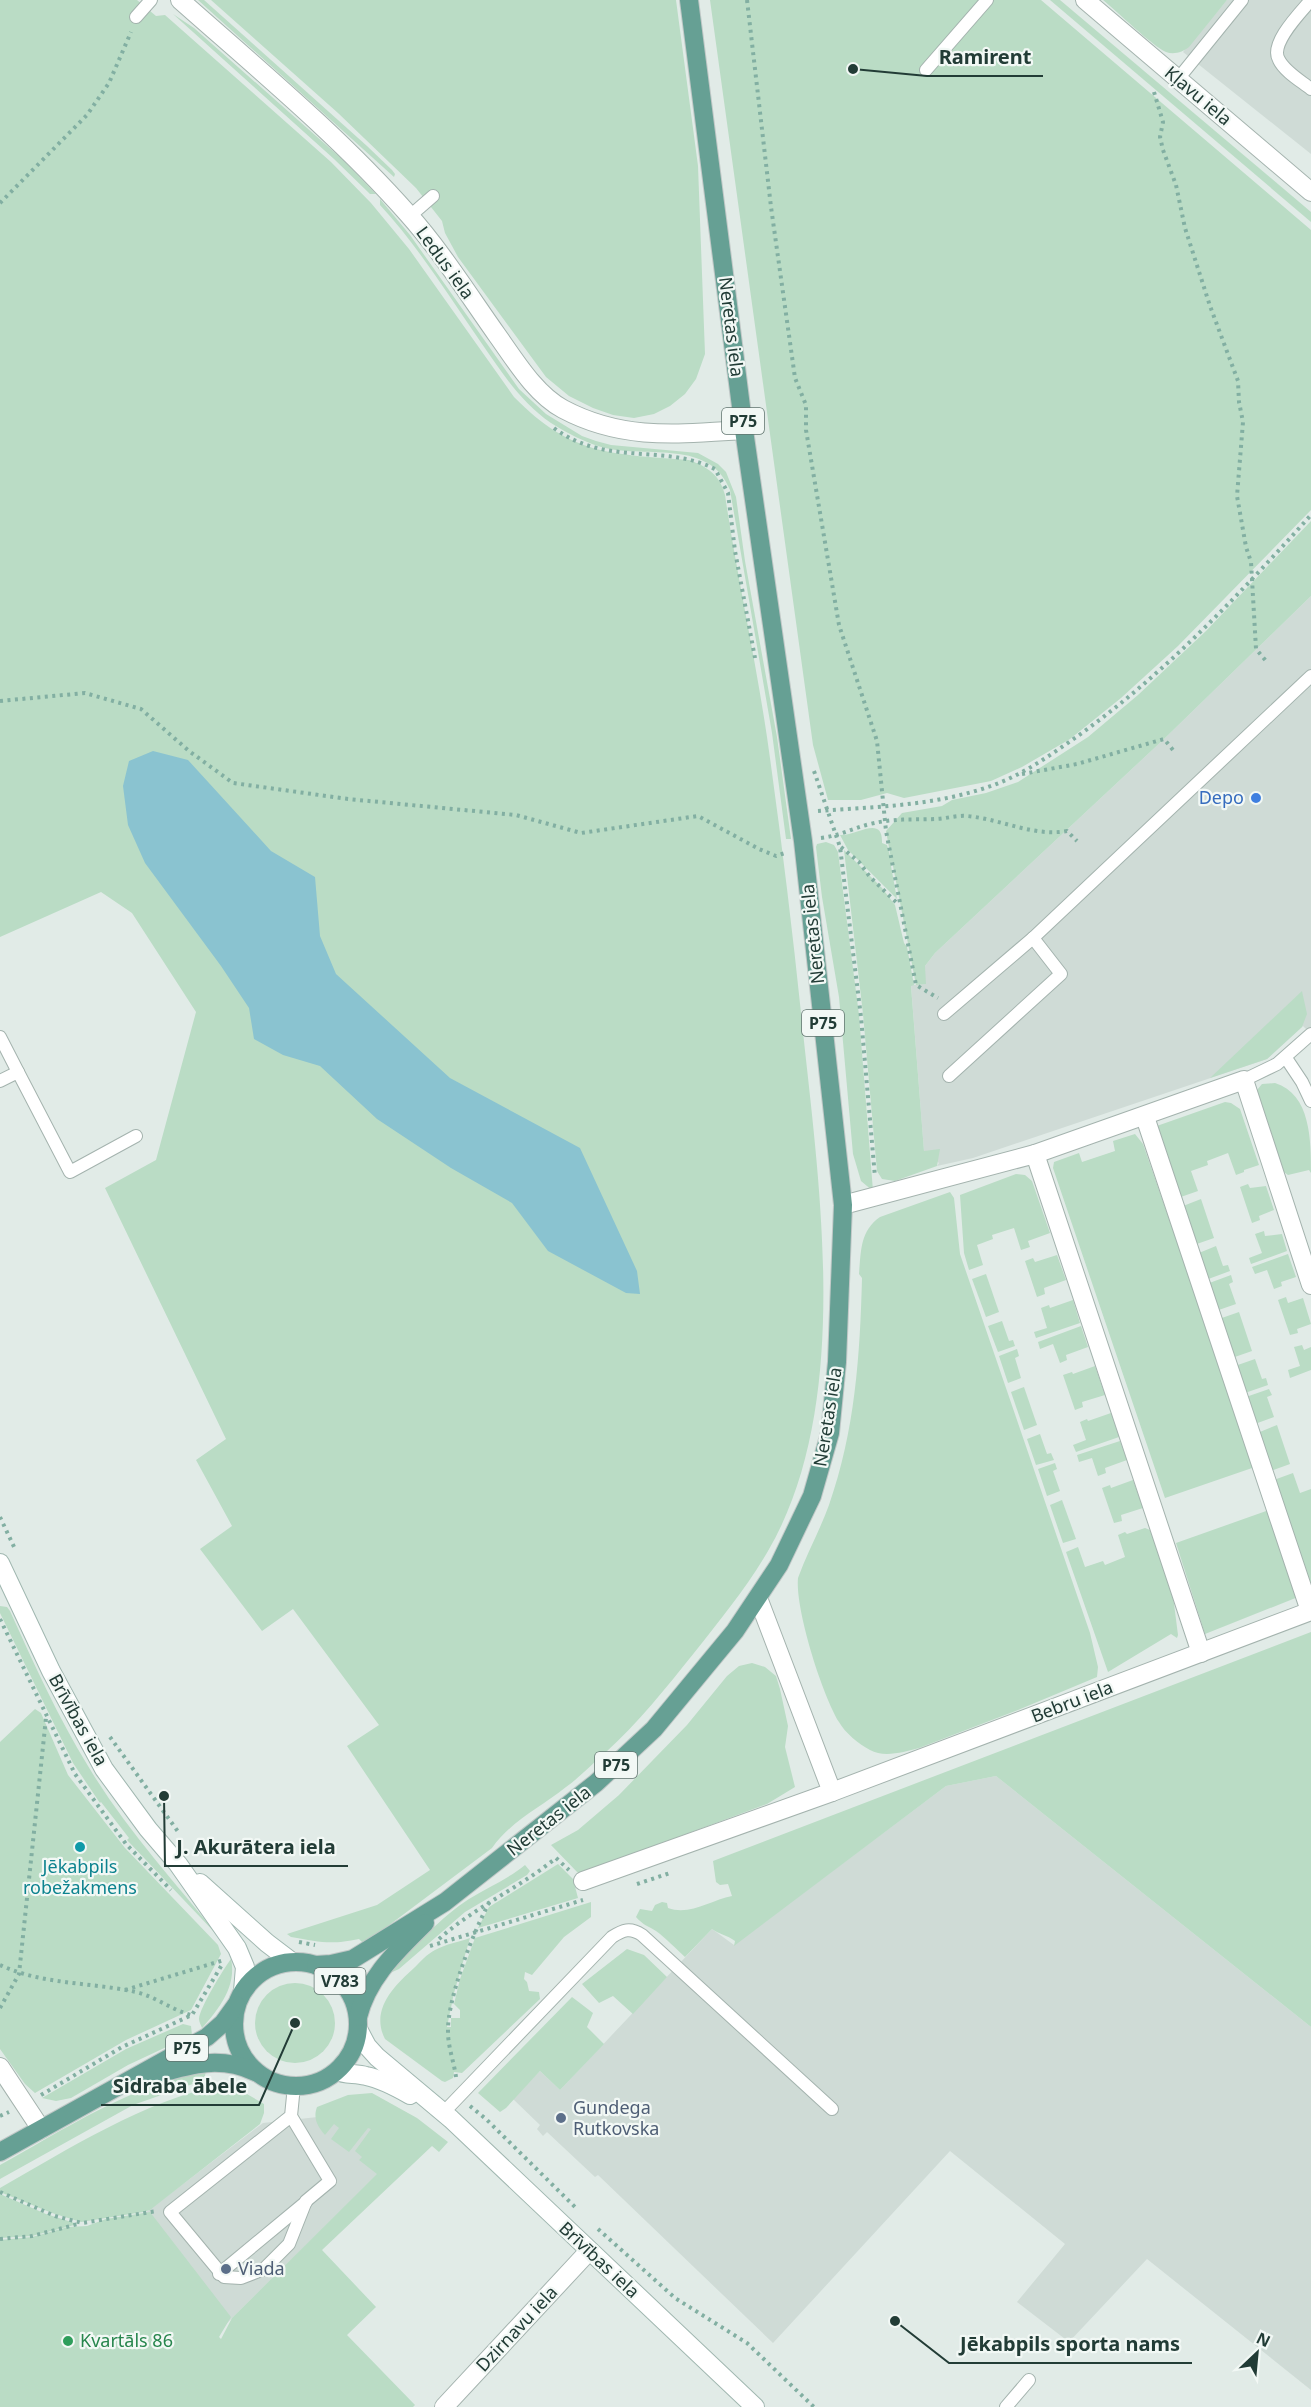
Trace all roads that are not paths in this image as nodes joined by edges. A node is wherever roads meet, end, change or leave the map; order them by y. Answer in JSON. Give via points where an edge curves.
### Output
{"nodes":[{"id":1,"x":151,"y":0,"type":"edge"},
{"id":2,"x":180,"y":0,"type":"edge"},
{"id":3,"x":689,"y":0,"type":"edge"},
{"id":4,"x":987,"y":0,"type":"edge"},
{"id":5,"x":1085,"y":0,"type":"edge"},
{"id":6,"x":1242,"y":0,"type":"edge"},
{"id":7,"x":1311,"y":0,"type":"edge"},
{"id":8,"x":136,"y":17,"type":"road end"},
{"id":9,"x":926,"y":70,"type":"dead end"},
{"id":10,"x":1178,"y":79,"type":"junction"},
{"id":11,"x":1311,"y":89,"type":"edge"},
{"id":12,"x":1311,"y":192,"type":"edge"},
{"id":13,"x":433,"y":196,"type":"dead end"},
{"id":14,"x":410,"y":216,"type":"junction"},
{"id":15,"x":744,"y":430,"type":"junction"},
{"id":16,"x":1311,"y":676,"type":"edge"},
{"id":17,"x":1033,"y":938,"type":"junction"},
{"id":18,"x":944,"y":1008,"type":"road end"},
{"id":19,"x":1311,"y":1034,"type":"edge"},
{"id":20,"x":0,"y":1037,"type":"edge"},
{"id":21,"x":1286,"y":1058,"type":"junction"},
{"id":22,"x":18,"y":1072,"type":"junction"},
{"id":23,"x":948,"y":1076,"type":"dead end"},
{"id":24,"x":1244,"y":1080,"type":"junction"},
{"id":25,"x":0,"y":1081,"type":"edge"},
{"id":26,"x":1311,"y":1101,"type":"edge"},
{"id":27,"x":1145,"y":1117,"type":"junction"},
{"id":28,"x":136,"y":1136,"type":"dead end"},
{"id":29,"x":1035,"y":1154,"type":"junction"},
{"id":30,"x":843,"y":1205,"type":"junction"},
{"id":31,"x":1311,"y":1285,"type":"edge"},
{"id":32,"x":0,"y":1563,"type":"edge"},
{"id":33,"x":758,"y":1598,"type":"junction"},
{"id":34,"x":1310,"y":1611,"type":"edge"},
{"id":35,"x":1201,"y":1653,"type":"junction"},
{"id":36,"x":832,"y":1792,"type":"junction"},
{"id":37,"x":178,"y":1864,"type":"junction"},
{"id":38,"x":583,"y":1881,"type":"road end"},
{"id":39,"x":445,"y":1902,"type":"junction"},
{"id":40,"x":292,"y":1962,"type":"junction"},
{"id":41,"x":316,"y":1965,"type":"junction"},
{"id":42,"x":241,"y":1996,"type":"junction"},
{"id":43,"x":358,"y":2023,"type":"junction"},
{"id":44,"x":0,"y":2067,"type":"edge"},
{"id":45,"x":337,"y":2071,"type":"junction"},
{"id":46,"x":260,"y":2075,"type":"junction"},
{"id":47,"x":126,"y":2083,"type":"junction"},
{"id":48,"x":294,"y":2086,"type":"junction"},
{"id":49,"x":832,"y":2109,"type":"dead end"},
{"id":50,"x":444,"y":2112,"type":"junction"},
{"id":51,"x":291,"y":2116,"type":"junction"},
{"id":52,"x":40,"y":2129,"type":"junction"},
{"id":53,"x":0,"y":2152,"type":"edge"},
{"id":54,"x":306,"y":2201,"type":"junction"},
{"id":55,"x":589,"y":2250,"type":"junction"},
{"id":56,"x":219,"y":2274,"type":"junction"},
{"id":57,"x":1029,"y":2380,"type":"dead end"},
{"id":58,"x":444,"y":2407,"type":"edge"},
{"id":59,"x":755,"y":2407,"type":"edge"},
{"id":60,"x":1006,"y":2407,"type":"edge"}],
"edges":[{"from":1,"to":8,"type":"lane"},
{"from":2,"to":14,"type":"street","name":"Ledus iela","via":[[348,150]]},
{"from":3,"to":15,"type":"main road","name":"Neretas iela","number":"P75"},
{"from":4,"to":9,"type":"lane"},
{"from":5,"to":10,"type":"street","name":"Kļavu iela"},
{"from":6,"to":10,"type":"lane"},
{"from":7,"to":11,"type":"lane","via":[[1282,36],[1276,54],[1286,69]]},
{"from":10,"to":12,"type":"street","name":"Kļavu iela"},
{"from":13,"to":14,"type":"lane"},
{"from":14,"to":15,"type":"street","name":"Ledus iela","via":[[512,356],[560,407],[586,420],[634,433]]},
{"from":15,"to":30,"type":"main road","name":"Neretas iela","number":"P75","via":[[799,813]]},
{"from":16,"to":17,"type":"lane"},
{"from":17,"to":18,"type":"lane"},
{"from":17,"to":23,"type":"lane","via":[[1061,974]]},
{"from":19,"to":21,"type":"lane"},
{"from":20,"to":22,"type":"lane"},
{"from":21,"to":24,"type":"lane"},
{"from":21,"to":26,"type":"lane"},
{"from":22,"to":25,"type":"lane"},
{"from":22,"to":28,"type":"lane","via":[[70,1172]]},
{"from":24,"to":27,"type":"street"},
{"from":24,"to":31,"type":"street"},
{"from":27,"to":29,"type":"street"},
{"from":27,"to":34,"type":"street"},
{"from":29,"to":30,"type":"street"},
{"from":29,"to":35,"type":"street"},
{"from":30,"to":33,"type":"main road","name":"Neretas iela","number":"P75","via":[[830,1433],[812,1496],[796,1533]]},
{"from":32,"to":37,"type":"street","name":"Brīvības iela","number":"V783","via":[[51,1671],[104,1769]]},
{"from":33,"to":36,"type":"street"},
{"from":33,"to":39,"type":"main road","name":"Neretas iela","number":"P75","via":[[710,1664],[630,1752],[596,1784]]},
{"from":34,"to":35,"type":"street","name":"Bebru iela"},
{"from":35,"to":36,"type":"street","name":"Bebru iela"},
{"from":36,"to":38,"type":"street","name":"Bebru iela"},
{"from":37,"to":40,"type":"street","number":"V783"},
{"from":37,"to":42,"type":"street","via":[[243,1959],[246,1974]]},
{"from":39,"to":41,"type":"main road","number":"P75","via":[[353,1959]]},
{"from":39,"to":43,"type":"main road","via":[[380,1970],[367,1991]]},
{"from":40,"to":41,"type":"main road","number":"V783"},
{"from":40,"to":42,"type":"main road","number":"V783","via":[[270,1967],[250,1981]]},
{"from":41,"to":43,"type":"main road","number":"V783","via":[[345,1985]]},
{"from":42,"to":46,"type":"main road","via":[[235,2036],[244,2058]]},
{"from":42,"to":47,"type":"main road","number":"P75","via":[[214,2032]]},
{"from":43,"to":45,"type":"main road","via":[[352,2052]]},
{"from":43,"to":50,"type":"street","number":"V783","via":[[367,2046],[377,2057]]},
{"from":44,"to":52,"type":"street","via":[[17,2108]]},
{"from":45,"to":48,"type":"main road","via":[[317,2083]]},
{"from":45,"to":50,"type":"street","via":[[380,2080]]},
{"from":46,"to":47,"type":"main road","via":[[234,2064],[213,2062]]},
{"from":46,"to":48,"type":"main road"},
{"from":47,"to":52,"type":"main road","number":"P75"},
{"from":48,"to":51,"type":"lane"},
{"from":49,"to":50,"type":"lane","via":[[642,1935],[626,1929],[612,1937]]},
{"from":50,"to":55,"type":"street","name":"Brīvības iela","number":"V783"},
{"from":51,"to":54,"type":"lane","via":[[330,2181]]},
{"from":51,"to":56,"type":"lane","via":[[170,2212]]},
{"from":52,"to":53,"type":"main road","number":"P75"},
{"from":54,"to":56,"type":"lane"},
{"from":54,"to":56,"type":"lane","via":[[289,2244],[264,2269],[234,2279]]},
{"from":55,"to":58,"type":"street","name":"Dzirnavu iela"},
{"from":55,"to":59,"type":"street","name":"Brīvības iela","number":"V783"},
{"from":57,"to":60,"type":"lane"}]}
